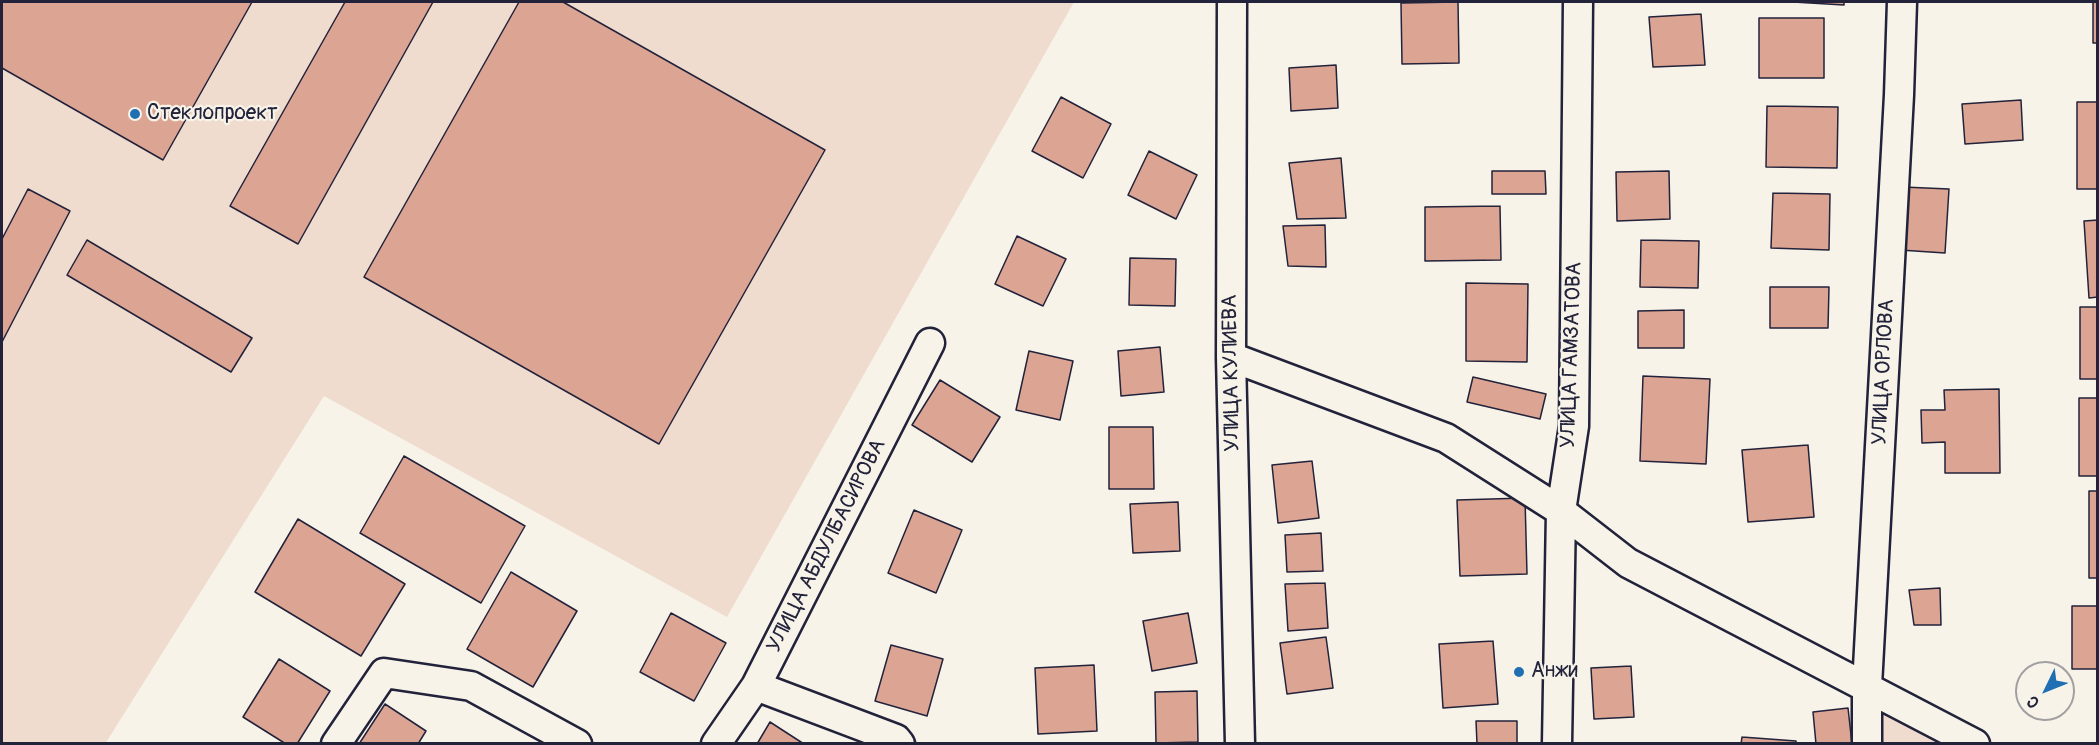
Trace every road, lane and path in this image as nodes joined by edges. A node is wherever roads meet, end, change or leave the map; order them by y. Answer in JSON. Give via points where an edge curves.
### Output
{"nodes":[{"id":1,"x":1232,"y":2,"type":"edge"},
{"id":2,"x":1578,"y":2,"type":"edge"},
{"id":3,"x":1902,"y":2,"type":"edge"},
{"id":4,"x":930,"y":343,"type":"dead end"},
{"id":5,"x":1231,"y":357,"type":"junction"},
{"id":6,"x":1561,"y":511,"type":"junction"},
{"id":7,"x":756,"y":686,"type":"junction"},
{"id":8,"x":1867,"y":686,"type":"junction"},
{"id":9,"x":336,"y":744,"type":"edge"},
{"id":10,"x":577,"y":744,"type":"edge"},
{"id":11,"x":716,"y":744,"type":"edge"},
{"id":12,"x":900,"y":744,"type":"edge"},
{"id":13,"x":1240,"y":744,"type":"edge"},
{"id":14,"x":1557,"y":744,"type":"edge"},
{"id":15,"x":1867,"y":744,"type":"edge"},
{"id":16,"x":1976,"y":744,"type":"edge"}],
"edges":[{"from":1,"to":5,"type":"street","name":"УЛИЦА КУЛИЕВА"},
{"from":2,"to":6,"type":"street","name":"УЛИЦА ГАМЗАТОВА","via":[[1574,426]]},
{"from":3,"to":8,"type":"street","name":"УЛИЦА ОРЛОВА"},
{"from":4,"to":7,"type":"street","name":"УЛИЦА АБДУЛБАСИРОВА"},
{"from":5,"to":6,"type":"street","via":[[1446,438]]},
{"from":5,"to":13,"type":"street","name":"УЛИЦА КУЛИЕВА"},
{"from":6,"to":8,"type":"street","via":[[1628,563]]},
{"from":6,"to":14,"type":"street","name":"УЛИЦА ГАМЗАТОВА"},
{"from":7,"to":11,"type":"street","name":"УЛИЦА АБДУЛБАСИРОВА"},
{"from":7,"to":12,"type":"street","via":[[896,739]]},
{"from":8,"to":15,"type":"street","name":"УЛИЦА ОРЛОВА"},
{"from":8,"to":16,"type":"street"},
{"from":9,"to":10,"type":"street","via":[[384,673],[471,686]]}]}
